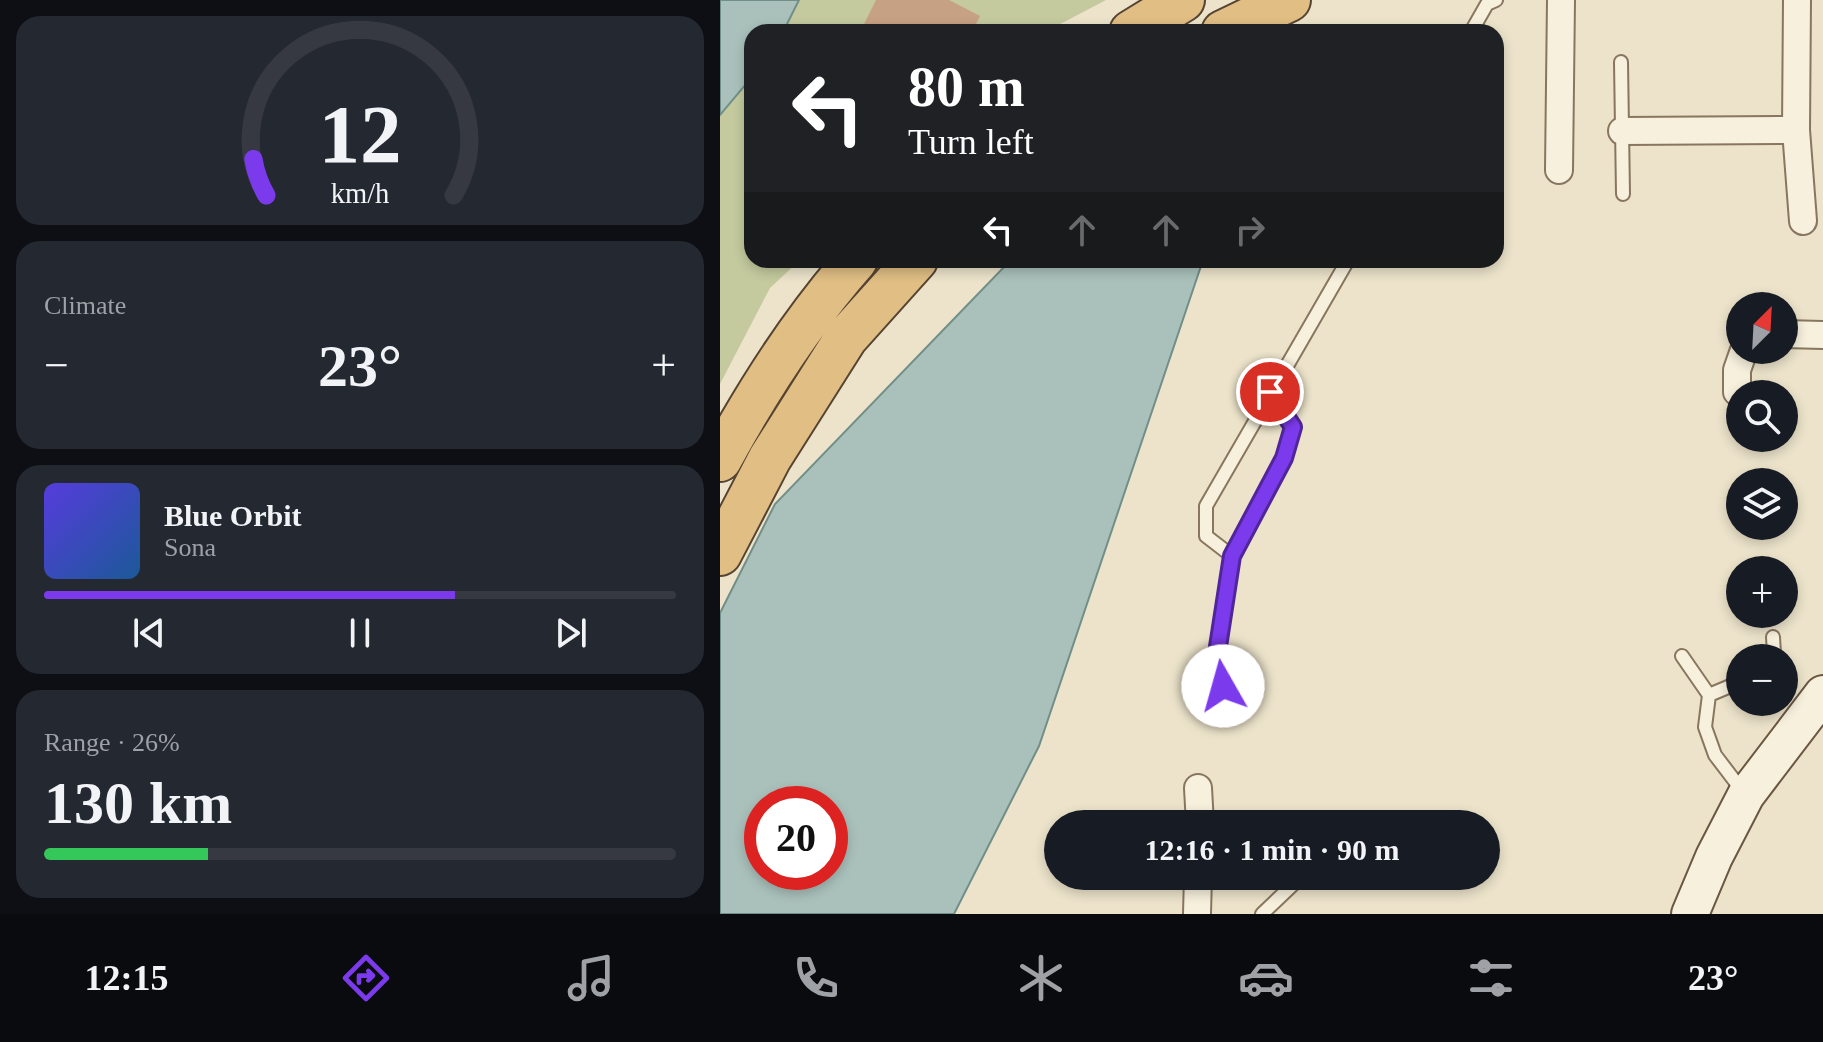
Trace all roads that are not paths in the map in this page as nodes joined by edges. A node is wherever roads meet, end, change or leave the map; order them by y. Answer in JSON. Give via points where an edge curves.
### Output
{"nodes":[{"id":1,"x":1183,"y":0,"type":"edge"},
{"id":2,"x":1289,"y":0,"type":"edge"},
{"id":3,"x":1496,"y":0,"type":"edge"},
{"id":4,"x":1561,"y":0,"type":"edge"},
{"id":5,"x":1797,"y":0,"type":"edge"},
{"id":6,"x":1144,"y":24,"type":"edge"},
{"id":7,"x":1240,"y":24,"type":"edge"},
{"id":8,"x":1476,"y":24,"type":"edge"},
{"id":9,"x":1621,"y":62,"type":"dead end"},
{"id":10,"x":1796,"y":130,"type":"junction"},
{"id":11,"x":1622,"y":131,"type":"junction"},
{"id":12,"x":1559,"y":170,"type":"dead end"},
{"id":13,"x":1623,"y":194,"type":"dead end"},
{"id":14,"x":1803,"y":221,"type":"dead end"},
{"id":15,"x":849,"y":268,"type":"edge"},
{"id":16,"x":909,"y":268,"type":"edge"},
{"id":17,"x":1343,"y":268,"type":"edge"},
{"id":18,"x":1798,"y":334,"type":"edge"},
{"id":19,"x":1823,"y":335,"type":"edge"},
{"id":20,"x":1270,"y":392,"type":"junction"},
{"id":21,"x":720,"y":460,"type":"edge"},
{"id":22,"x":720,"y":554,"type":"edge"},
{"id":23,"x":1232,"y":556,"type":"junction"},
{"id":24,"x":1773,"y":637,"type":"dead end"},
{"id":25,"x":1773,"y":644,"type":"edge"},
{"id":26,"x":1682,"y":656,"type":"dead end"},
{"id":27,"x":1726,"y":688,"type":"edge"},
{"id":28,"x":1251,"y":693,"type":"dead end"},
{"id":29,"x":1823,"y":694,"type":"edge"},
{"id":30,"x":1709,"y":695,"type":"junction"},
{"id":31,"x":1198,"y":788,"type":"dead end"},
{"id":32,"x":1746,"y":795,"type":"junction"},
{"id":33,"x":1199,"y":810,"type":"edge"},
{"id":34,"x":1198,"y":890,"type":"edge"},
{"id":35,"x":1287,"y":890,"type":"edge"},
{"id":36,"x":1197,"y":914,"type":"edge"},
{"id":37,"x":1262,"y":914,"type":"edge"},
{"id":38,"x":1690,"y":914,"type":"edge"}],
"edges":[{"from":1,"to":6,"type":"highway"},
{"from":2,"to":7,"type":"highway"},
{"from":3,"to":8,"type":"lane","via":[[1487,4]]},
{"from":4,"to":12,"type":"street"},
{"from":5,"to":10,"type":"street"},
{"from":9,"to":11,"type":"lane"},
{"from":10,"to":11,"type":"street"},
{"from":10,"to":14,"type":"street"},
{"from":11,"to":13,"type":"lane"},
{"from":15,"to":21,"type":"highway","via":[[751,402]]},
{"from":16,"to":22,"type":"highway","via":[[846,338],[770,458]]},
{"from":17,"to":20,"type":"lane"},
{"from":18,"to":19,"type":"street"},
{"from":20,"to":23,"type":"lane","via":[[1293,427],[1284,458]]},
{"from":20,"to":23,"type":"lane","via":[[1206,506],[1206,536]]},
{"from":23,"to":28,"type":"lane","via":[[1215,666],[1223,686]]},
{"from":24,"to":25,"type":"lane"},
{"from":26,"to":30,"type":"lane"},
{"from":27,"to":30,"type":"lane"},
{"from":29,"to":32,"type":"main road"},
{"from":30,"to":32,"type":"lane","via":[[1705,727],[1715,755]]},
{"from":31,"to":33,"type":"street"},
{"from":32,"to":38,"type":"main road"},
{"from":34,"to":36,"type":"street"},
{"from":35,"to":37,"type":"lane"}]}
